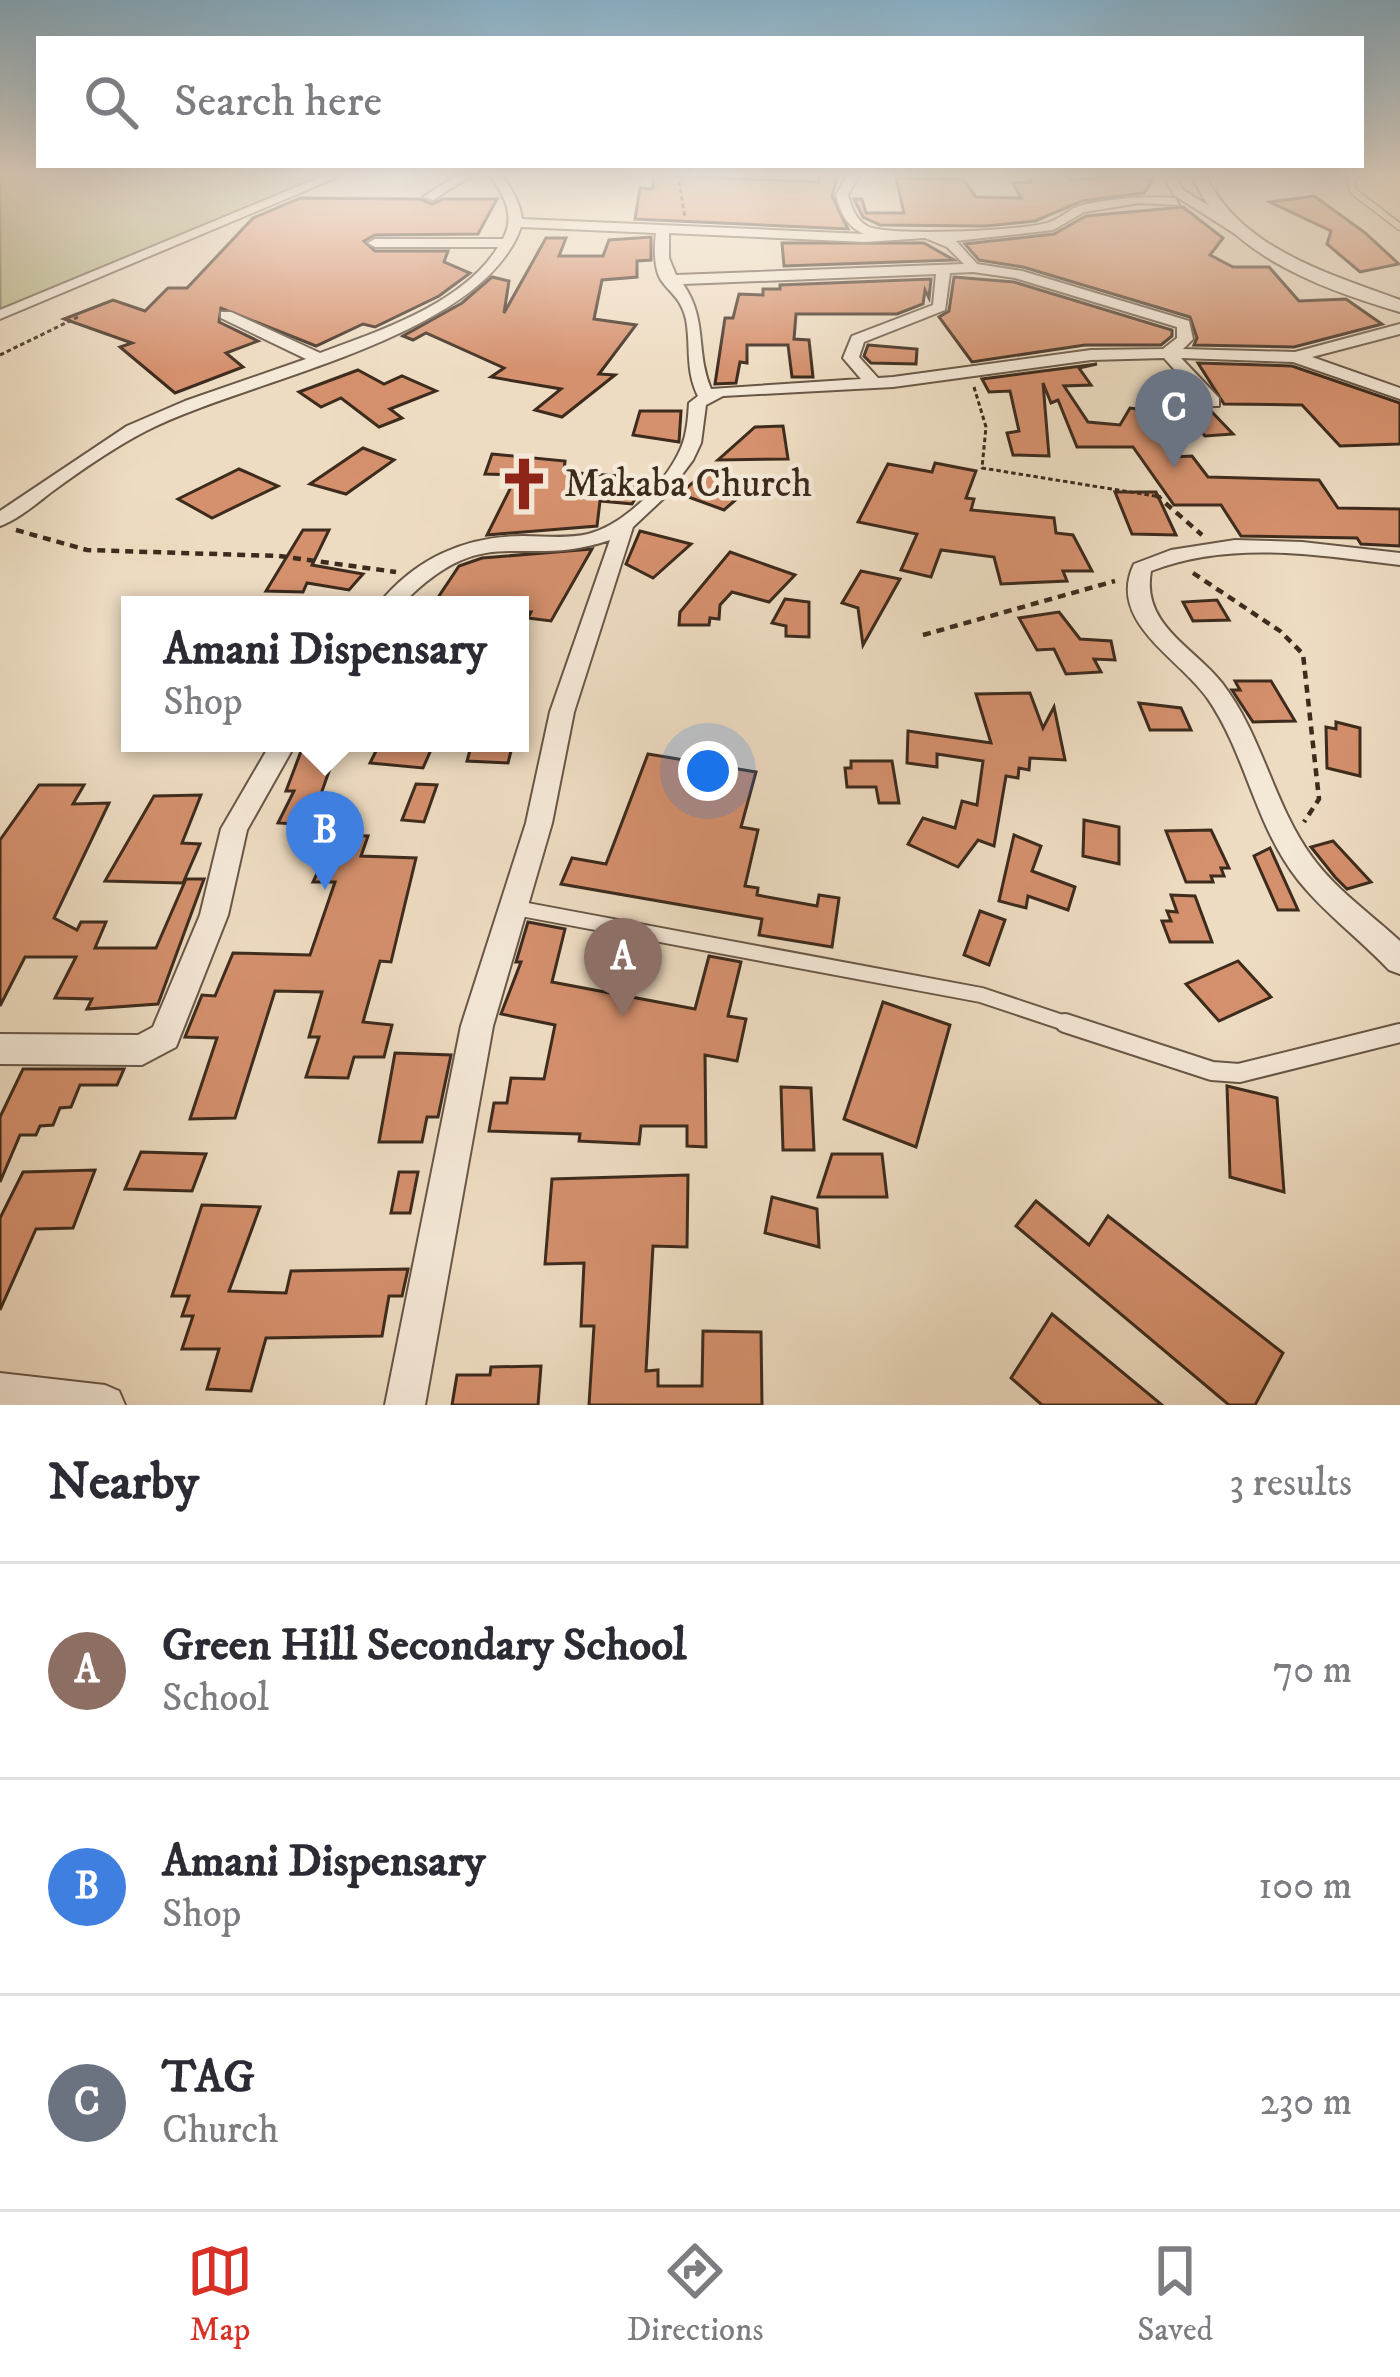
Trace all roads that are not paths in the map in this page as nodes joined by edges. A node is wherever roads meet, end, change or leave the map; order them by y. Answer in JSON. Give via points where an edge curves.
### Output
{"nodes":[{"id":1,"x":181,"y":240,"type":"edge"},
{"id":2,"x":510,"y":240,"type":"edge"},
{"id":3,"x":662,"y":240,"type":"edge"},
{"id":4,"x":947,"y":240,"type":"edge"},
{"id":5,"x":1254,"y":240,"type":"edge"},
{"id":6,"x":375,"y":243,"type":"dead end"},
{"id":7,"x":509,"y":243,"type":"junction"},
{"id":8,"x":943,"y":267,"type":"junction"},
{"id":9,"x":973,"y":268,"type":"junction"},
{"id":10,"x":668,"y":280,"type":"junction"},
{"id":11,"x":1400,"y":306,"type":"edge"},
{"id":12,"x":0,"y":315,"type":"edge"},
{"id":13,"x":226,"y":315,"type":"dead end"},
{"id":14,"x":1400,"y":329,"type":"edge"},
{"id":15,"x":1168,"y":353,"type":"junction"},
{"id":16,"x":1295,"y":357,"type":"junction"},
{"id":17,"x":321,"y":360,"type":"junction"},
{"id":18,"x":874,"y":383,"type":"junction"},
{"id":19,"x":1400,"y":394,"type":"edge"},
{"id":20,"x":706,"y":395,"type":"junction"},
{"id":21,"x":1213,"y":402,"type":"dead end"},
{"id":22,"x":0,"y":522,"type":"edge"},
{"id":23,"x":624,"y":530,"type":"junction"},
{"id":24,"x":1400,"y":559,"type":"edge"},
{"id":25,"x":398,"y":596,"type":"edge"},
{"id":26,"x":279,"y":752,"type":"edge"},
{"id":27,"x":516,"y":908,"type":"junction"},
{"id":28,"x":1400,"y":961,"type":"edge"},
{"id":29,"x":1400,"y":1033,"type":"edge"},
{"id":30,"x":0,"y":1049,"type":"edge"},
{"id":31,"x":0,"y":1393,"type":"edge"},
{"id":32,"x":105,"y":1405,"type":"edge"},
{"id":33,"x":405,"y":1405,"type":"edge"}],
"edges":[{"from":1,"to":12,"type":"street"},
{"from":2,"to":7,"type":"street"},
{"from":3,"to":10,"type":"street"},
{"from":4,"to":9,"type":"street"},
{"from":5,"to":11,"type":"street","via":[[1304,269]]},
{"from":6,"to":7,"type":"street"},
{"from":7,"to":17,"type":"street","via":[[441,304]]},
{"from":8,"to":9,"type":"street"},
{"from":8,"to":10,"type":"street"},
{"from":8,"to":18,"type":"street","via":[[940,307],[857,339],[851,358]]},
{"from":9,"to":15,"type":"street","via":[[1178,320],[1188,332]]},
{"from":10,"to":20,"type":"street","via":[[691,311],[692,368]]},
{"from":13,"to":17,"type":"street"},
{"from":14,"to":16,"type":"street"},
{"from":15,"to":16,"type":"street"},
{"from":15,"to":18,"type":"street"},
{"from":15,"to":21,"type":"street"},
{"from":16,"to":19,"type":"street"},
{"from":17,"to":22,"type":"street","via":[[148,422]]},
{"from":18,"to":20,"type":"street"},
{"from":20,"to":23,"type":"street","via":[[698,403],[696,443]]},
{"from":23,"to":25,"type":"street","via":[[592,541],[462,550]]},
{"from":23,"to":27,"type":"street","via":[[562,712]]},
{"from":24,"to":28,"type":"street","via":[[1214,548],[1137,574],[1147,620],[1245,733],[1285,836],[1328,894]]},
{"from":26,"to":30,"type":"street","via":[[234,829],[214,915],[165,1037],[128,1051]]},
{"from":27,"to":29,"type":"lane","via":[[981,995],[1212,1071],[1239,1073]]},
{"from":27,"to":33,"type":"street","via":[[478,1026]]},
{"from":31,"to":32,"type":"street"}]}
